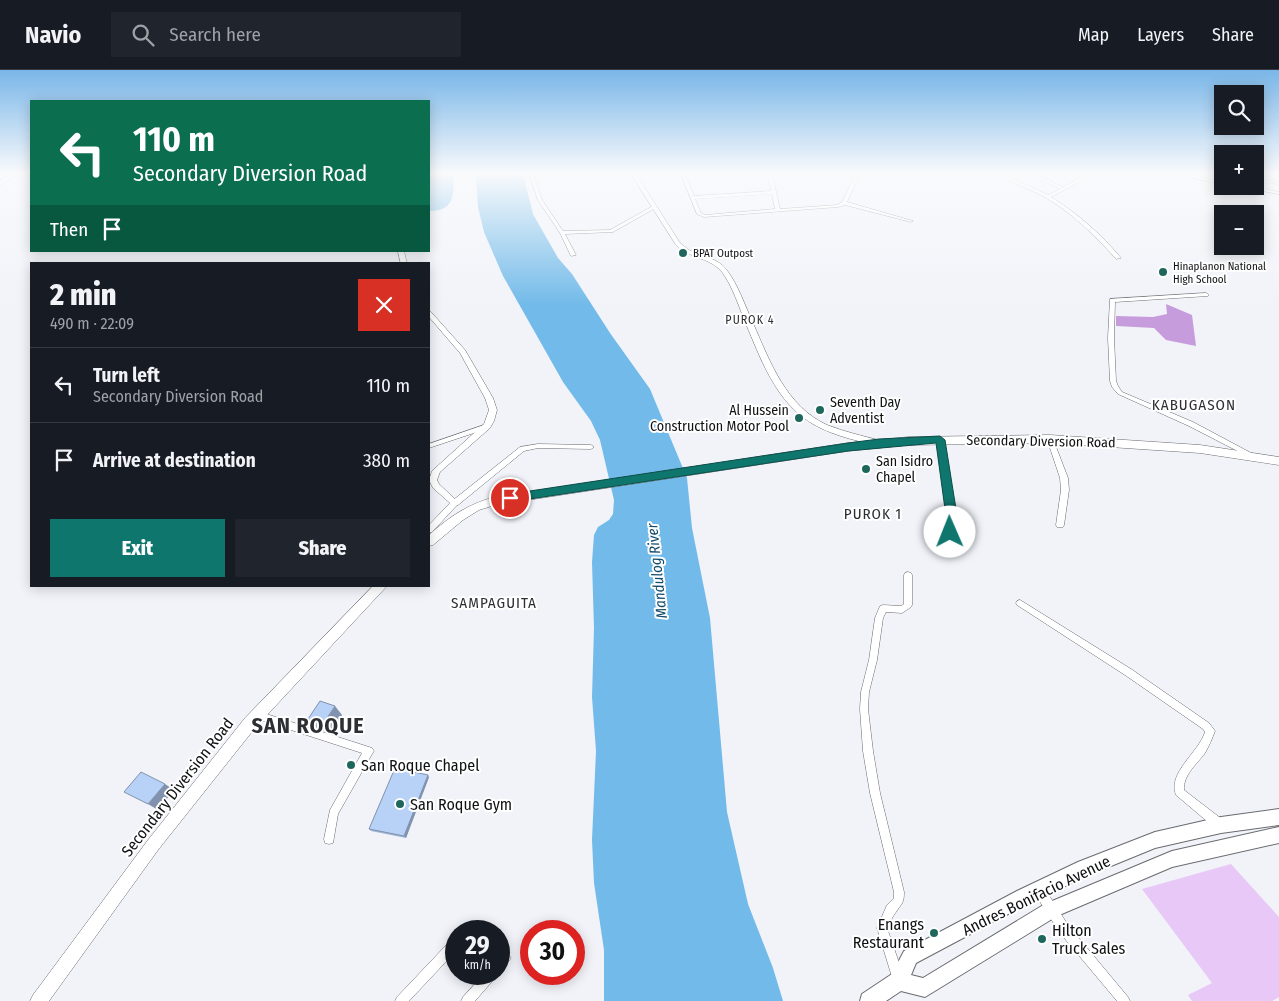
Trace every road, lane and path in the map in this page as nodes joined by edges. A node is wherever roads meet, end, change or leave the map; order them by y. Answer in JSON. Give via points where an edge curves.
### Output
{"nodes":[{"id":1,"x":552,"y":217,"type":"edge"},
{"id":2,"x":636,"y":217,"type":"edge"},
{"id":3,"x":662,"y":217,"type":"edge"},
{"id":4,"x":898,"y":217,"type":"edge"},
{"id":5,"x":1079,"y":217,"type":"edge"},
{"id":6,"x":911,"y":221,"type":"dead end"},
{"id":7,"x":562,"y":233,"type":"junction"},
{"id":8,"x":573,"y":255,"type":"dead end"},
{"id":9,"x":1118,"y":258,"type":"dead end"},
{"id":10,"x":1206,"y":295,"type":"dead end"},
{"id":11,"x":430,"y":314,"type":"edge"},
{"id":12,"x":487,"y":426,"type":"junction"},
{"id":13,"x":1050,"y":439,"type":"junction"},
{"id":14,"x":940,"y":440,"type":"junction"},
{"id":15,"x":879,"y":443,"type":"junction"},
{"id":16,"x":430,"y":446,"type":"edge"},
{"id":17,"x":591,"y":448,"type":"dead end"},
{"id":18,"x":1250,"y":456,"type":"junction"},
{"id":19,"x":1279,"y":461,"type":"edge"},
{"id":20,"x":455,"y":503,"type":"junction"},
{"id":21,"x":1060,"y":525,"type":"dead end"},
{"id":22,"x":430,"y":529,"type":"edge"},
{"id":23,"x":950,"y":532,"type":"dead end"},
{"id":24,"x":430,"y":541,"type":"edge"},
{"id":25,"x":908,"y":575,"type":"dead end"},
{"id":26,"x":372,"y":592,"type":"edge"},
{"id":27,"x":1020,"y":603,"type":"dead end"},
{"id":28,"x":257,"y":715,"type":"junction"},
{"id":29,"x":1279,"y":817,"type":"edge"},
{"id":30,"x":1221,"y":825,"type":"junction"},
{"id":31,"x":1279,"y":835,"type":"edge"},
{"id":32,"x":328,"y":839,"type":"dead end"},
{"id":33,"x":1039,"y":890,"type":"junction"},
{"id":34,"x":1051,"y":910,"type":"junction"},
{"id":35,"x":445,"y":955,"type":"edge"},
{"id":36,"x":899,"y":981,"type":"junction"},
{"id":37,"x":481,"y":985,"type":"edge"},
{"id":38,"x":873,"y":998,"type":"edge"},
{"id":39,"x":38,"y":1001,"type":"edge"},
{"id":40,"x":401,"y":1001,"type":"edge"},
{"id":41,"x":467,"y":1001,"type":"edge"},
{"id":42,"x":1124,"y":1001,"type":"edge"}],
"edges":[{"from":1,"to":7,"type":"street"},
{"from":2,"to":7,"type":"street","via":[[611,231]]},
{"from":3,"to":15,"type":"street","via":[[681,248],[709,258],[724,271],[765,358],[792,405],[827,428]]},
{"from":4,"to":6,"type":"street"},
{"from":5,"to":9,"type":"street"},
{"from":7,"to":8,"type":"street"},
{"from":10,"to":18,"type":"street","via":[[1112,300],[1115,387],[1120,393],[1191,424]]},
{"from":11,"to":12,"type":"street","via":[[463,352],[489,398],[493,410]]},
{"from":12,"to":16,"type":"street"},
{"from":12,"to":20,"type":"street","via":[[434,475],[436,486]]},
{"from":13,"to":14,"type":"main road","name":"Secondary Diversion Road"},
{"from":13,"to":18,"type":"main road","name":"Secondary Diversion Road","via":[[1191,448]]},
{"from":13,"to":21,"type":"street","via":[[1064,478]]},
{"from":14,"to":15,"type":"main road","name":"Secondary Diversion Road"},
{"from":14,"to":23,"type":"street"},
{"from":15,"to":24,"type":"main road","name":"Secondary Diversion Road","via":[[510,498],[470,509]]},
{"from":17,"to":20,"type":"street","via":[[533,446],[518,451]]},
{"from":18,"to":19,"type":"main road","name":"Secondary Diversion Road"},
{"from":20,"to":22,"type":"street"},
{"from":25,"to":36,"type":"street","via":[[908,605],[902,610],[883,608],[879,618],[864,709],[880,816],[898,892],[899,900],[890,909],[882,928]]},
{"from":26,"to":28,"type":"main road","name":"Secondary Diversion Road"},
{"from":27,"to":30,"type":"street","via":[[1206,726],[1210,731],[1208,739],[1179,781],[1179,792]]},
{"from":28,"to":32,"type":"street","via":[[369,751],[333,813]]},
{"from":28,"to":39,"type":"main road","name":"Secondary Diversion Road","via":[[153,845]]},
{"from":29,"to":30,"type":"highway","name":"Andres Bonifacio Avenue"},
{"from":30,"to":33,"type":"highway","name":"Andres Bonifacio Avenue","via":[[1155,840]]},
{"from":31,"to":34,"type":"highway","name":"Andres Bonifacio Avenue","via":[[1172,859]]},
{"from":33,"to":34,"type":"street"},
{"from":33,"to":36,"type":"highway","name":"Andres Bonifacio Avenue","via":[[910,957]]},
{"from":34,"to":36,"type":"highway","name":"Andres Bonifacio Avenue","via":[[925,988]]},
{"from":34,"to":42,"type":"street"},
{"from":35,"to":40,"type":"street"},
{"from":36,"to":38,"type":"highway","name":"Andres Bonifacio Avenue"},
{"from":37,"to":41,"type":"street"}]}
